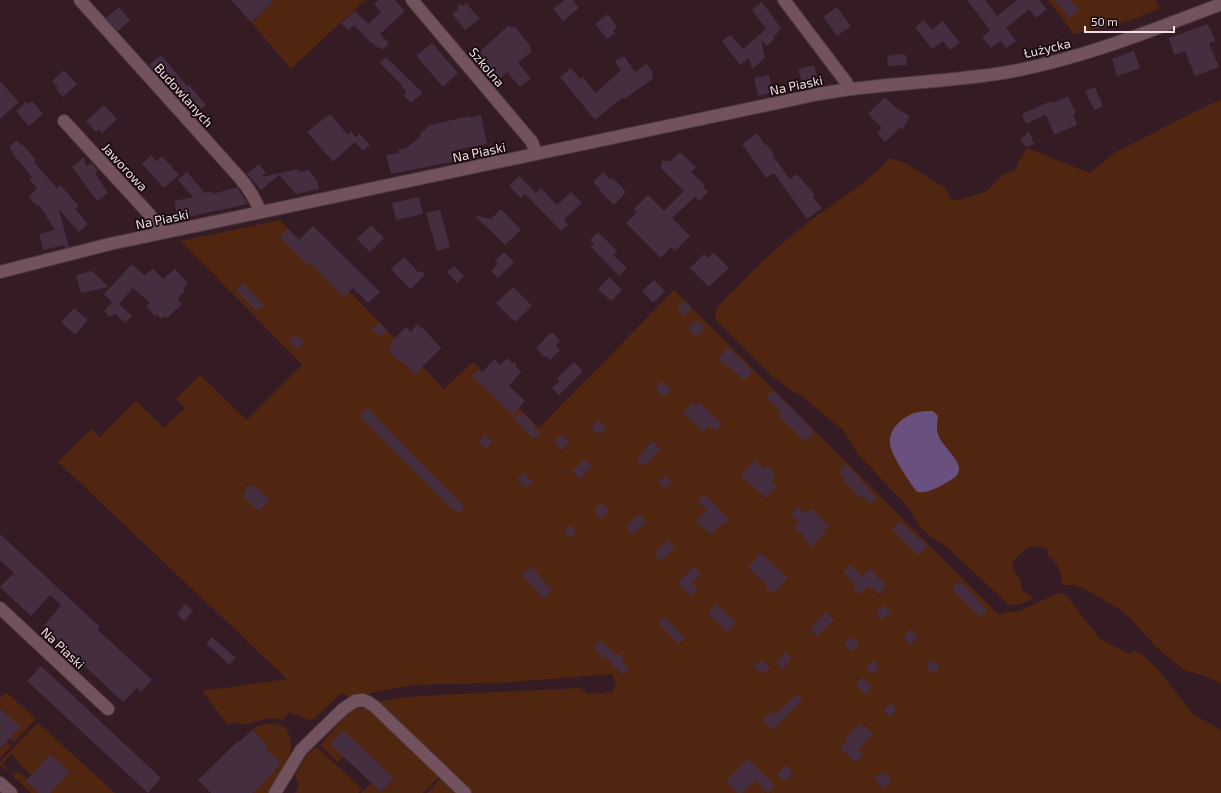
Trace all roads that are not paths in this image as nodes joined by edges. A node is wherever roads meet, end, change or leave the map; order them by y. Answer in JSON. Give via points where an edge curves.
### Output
{"nodes":[{"id":1,"x":80,"y":0,"type":"edge"},
{"id":2,"x":412,"y":0,"type":"edge"},
{"id":3,"x":784,"y":0,"type":"edge"},
{"id":4,"x":1221,"y":4,"type":"edge"},
{"id":5,"x":968,"y":78,"type":"joint"},
{"id":6,"x":849,"y":88,"type":"junction"},
{"id":7,"x":64,"y":121,"type":"dead end"},
{"id":8,"x":536,"y":154,"type":"junction"},
{"id":9,"x":260,"y":212,"type":"junction"},
{"id":10,"x":162,"y":234,"type":"junction"},
{"id":11,"x":0,"y":272,"type":"edge"},
{"id":12,"x":0,"y":608,"type":"edge"},
{"id":13,"x":108,"y":709,"type":"dead end"},
{"id":14,"x":0,"y":783,"type":"edge"},
{"id":15,"x":11,"y":793,"type":"edge"},
{"id":16,"x":274,"y":793,"type":"edge"},
{"id":17,"x":465,"y":793,"type":"edge"}],
"edges":[{"from":1,"to":9,"type":"street","name":"Budowlanych","via":[[240,178],[251,192]]},
{"from":2,"to":8,"type":"street","name":"Szkolna","via":[[532,142]]},
{"from":3,"to":6,"type":"street"},
{"from":4,"to":5,"type":"street","name":"Łużycka","via":[[1087,53],[1013,71]]},
{"from":5,"to":6,"type":"street","name":"Na Piaski"},
{"from":6,"to":8,"type":"street","name":"Na Piaski"},
{"from":7,"to":10,"type":"street","name":"Jaworowa","via":[[150,215]]},
{"from":8,"to":9,"type":"street","name":"Na Piaski"},
{"from":9,"to":10,"type":"street","name":"Na Piaski"},
{"from":10,"to":11,"type":"street","name":"Na Piaski"},
{"from":12,"to":13,"type":"street","name":"Na Piaski"},
{"from":14,"to":15,"type":"street"},
{"from":16,"to":17,"type":"street","via":[[301,750],[342,709],[362,700],[374,706]]}]}
